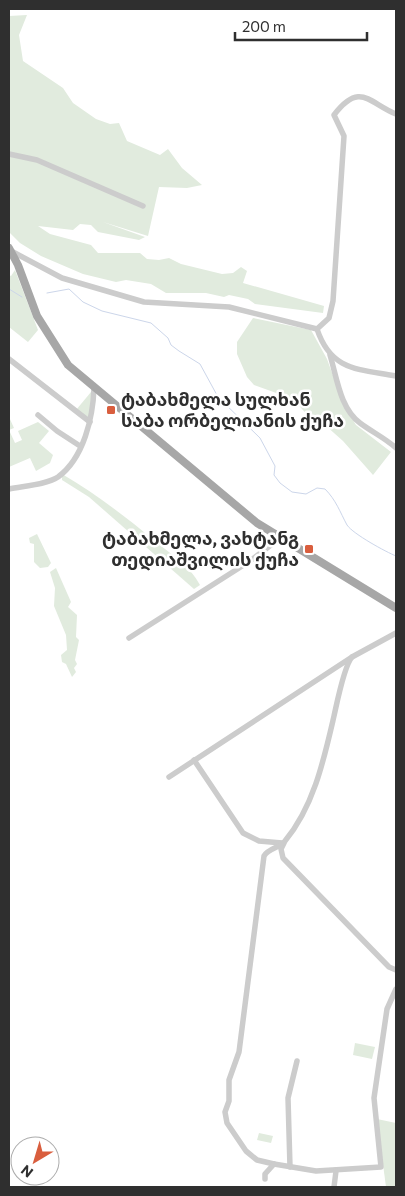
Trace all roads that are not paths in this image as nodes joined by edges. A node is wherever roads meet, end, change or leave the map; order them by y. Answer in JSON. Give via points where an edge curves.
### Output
{"nodes":[{"id":1,"x":396,"y":107,"type":"edge"},
{"id":2,"x":394,"y":113,"type":"edge"},
{"id":3,"x":9,"y":154,"type":"edge"},
{"id":4,"x":143,"y":206,"type":"dead end"},
{"id":5,"x":11,"y":250,"type":"edge"},
{"id":6,"x":317,"y":329,"type":"junction"},
{"id":7,"x":330,"y":355,"type":"junction"},
{"id":8,"x":9,"y":360,"type":"edge"},
{"id":9,"x":396,"y":376,"type":"edge"},
{"id":10,"x":94,"y":388,"type":"junction"},
{"id":11,"x":38,"y":415,"type":"dead end"},
{"id":12,"x":90,"y":422,"type":"junction"},
{"id":13,"x":80,"y":446,"type":"junction"},
{"id":14,"x":396,"y":448,"type":"edge"},
{"id":15,"x":9,"y":489,"type":"edge"},
{"id":16,"x":280,"y":538,"type":"junction"},
{"id":17,"x":396,"y":608,"type":"edge"},
{"id":18,"x":396,"y":633,"type":"edge"},
{"id":19,"x":129,"y":638,"type":"dead end"},
{"id":20,"x":352,"y":657,"type":"junction"},
{"id":21,"x":194,"y":760,"type":"junction"},
{"id":22,"x":169,"y":777,"type":"dead end"},
{"id":23,"x":284,"y":843,"type":"junction"},
{"id":24,"x":396,"y":970,"type":"edge"},
{"id":25,"x":396,"y":989,"type":"edge"},
{"id":26,"x":297,"y":1061,"type":"dead end"},
{"id":27,"x":274,"y":1164,"type":"junction"},
{"id":28,"x":290,"y":1167,"type":"junction"},
{"id":29,"x":336,"y":1171,"type":"junction"},
{"id":30,"x":265,"y":1179,"type":"dead end"},
{"id":31,"x":334,"y":1187,"type":"edge"}],
"edges":[{"from":1,"to":2,"type":"street"},
{"from":2,"to":6,"type":"street","via":[[362,97],[346,101],[334,115],[344,136],[336,277],[329,318]]},
{"from":3,"to":4,"type":"street","via":[[37,160]]},
{"from":5,"to":6,"type":"street","via":[[62,278],[144,302],[229,307]]},
{"from":5,"to":10,"type":"main road","via":[[44,330],[68,364]]},
{"from":6,"to":7,"type":"street","via":[[323,347]]},
{"from":7,"to":9,"type":"street","via":[[343,365]]},
{"from":7,"to":14,"type":"street","via":[[348,412]]},
{"from":8,"to":12,"type":"street"},
{"from":10,"to":12,"type":"street"},
{"from":10,"to":16,"type":"main road","via":[[257,523]]},
{"from":11,"to":13,"type":"street"},
{"from":12,"to":13,"type":"street"},
{"from":13,"to":15,"type":"street","via":[[53,480]]},
{"from":16,"to":17,"type":"main road"},
{"from":16,"to":19,"type":"street","via":[[250,561]]},
{"from":18,"to":20,"type":"street"},
{"from":20,"to":21,"type":"street"},
{"from":20,"to":23,"type":"street","via":[[342,684],[321,771],[304,812]]},
{"from":21,"to":22,"type":"street"},
{"from":21,"to":23,"type":"street","via":[[243,833],[259,841]]},
{"from":23,"to":24,"type":"street","via":[[281,848],[283,858],[351,930]]},
{"from":23,"to":27,"type":"street","via":[[264,856],[239,1052],[229,1080],[229,1101],[225,1112],[227,1123],[246,1150],[257,1160]]},
{"from":25,"to":29,"type":"street","via":[[385,1016],[374,1098],[381,1167]]},
{"from":26,"to":28,"type":"street","via":[[288,1098]]},
{"from":27,"to":28,"type":"street"},
{"from":27,"to":30,"type":"street","via":[[265,1174]]},
{"from":28,"to":29,"type":"street"},
{"from":29,"to":31,"type":"street"}]}
